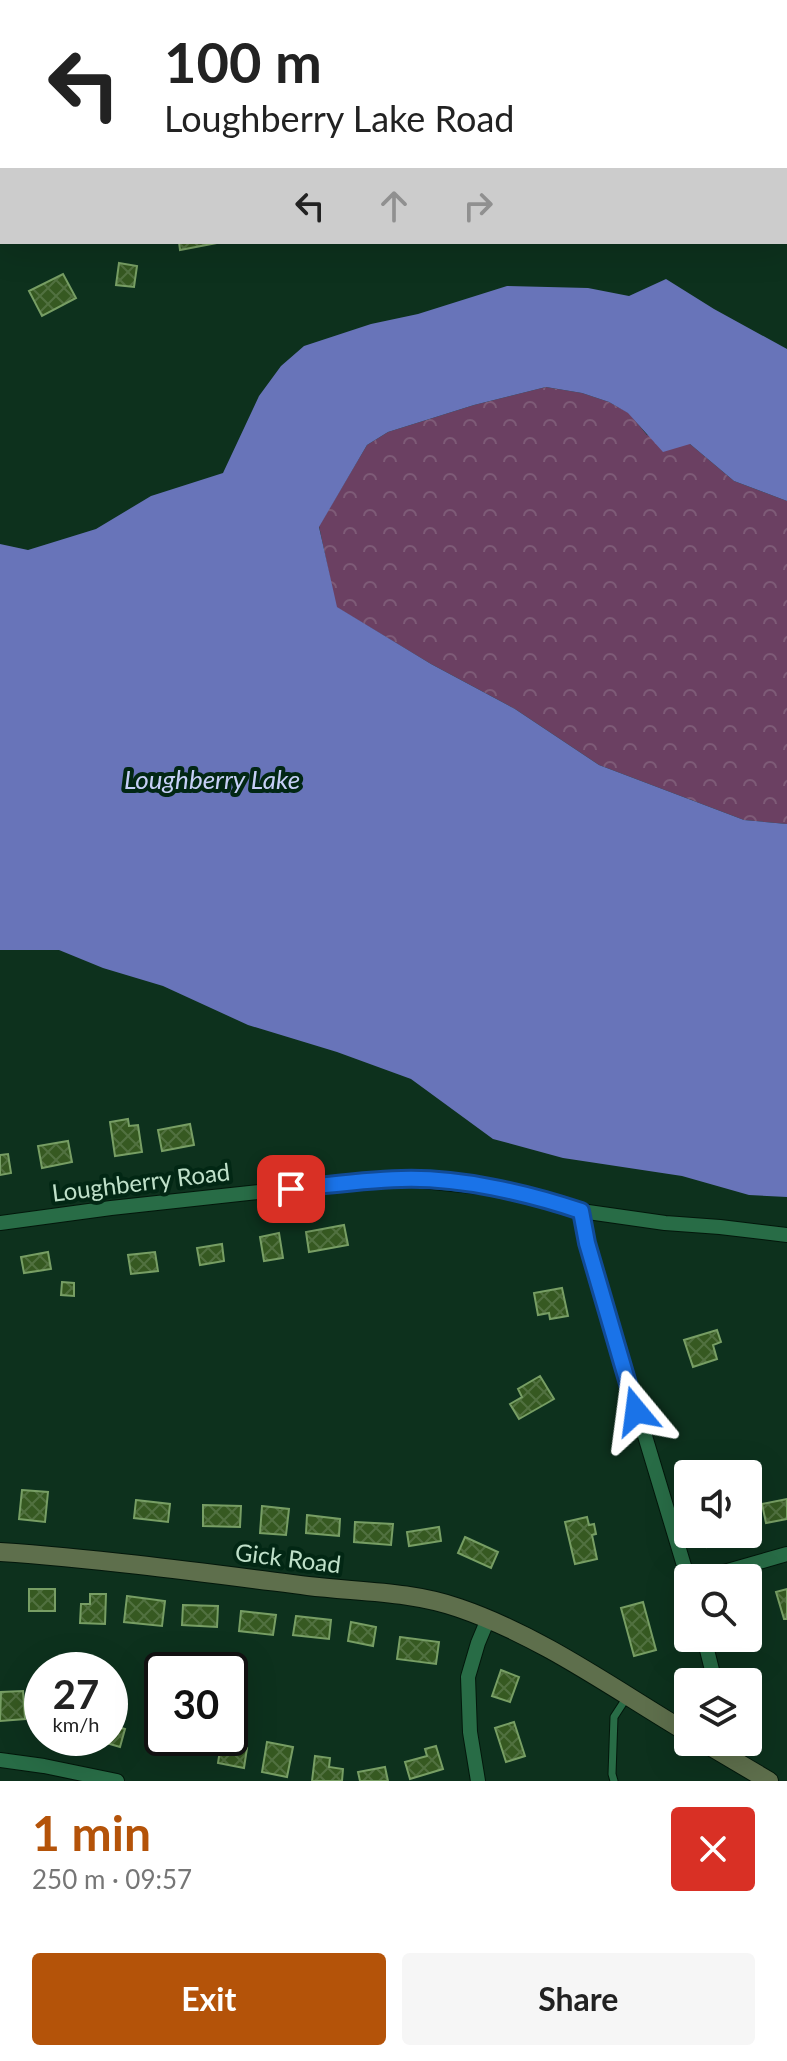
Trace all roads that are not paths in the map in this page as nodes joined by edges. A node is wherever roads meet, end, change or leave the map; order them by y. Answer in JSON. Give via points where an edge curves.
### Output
{"nodes":[{"id":1,"x":581,"y":1211,"type":"junction"},
{"id":2,"x":0,"y":1223,"type":"edge"},
{"id":3,"x":787,"y":1235,"type":"edge"},
{"id":4,"x":0,"y":1552,"type":"edge"},
{"id":5,"x":787,"y":1554,"type":"edge"},
{"id":6,"x":683,"y":1564,"type":"edge"},
{"id":7,"x":752,"y":1564,"type":"edge"},
{"id":8,"x":488,"y":1619,"type":"junction"},
{"id":9,"x":627,"y":1697,"type":"junction"},
{"id":10,"x":674,"y":1725,"type":"edge"},
{"id":11,"x":736,"y":1756,"type":"edge"},
{"id":12,"x":0,"y":1760,"type":"edge"},
{"id":13,"x":117,"y":1781,"type":"edge"},
{"id":14,"x":478,"y":1781,"type":"edge"},
{"id":15,"x":614,"y":1781,"type":"edge"},
{"id":16,"x":769,"y":1781,"type":"edge"}],
"edges":[{"from":1,"to":2,"type":"street","name":"Loughberry Road","via":[[504,1190],[403,1179]]},
{"from":1,"to":3,"type":"street","name":"Loughberry Road"},
{"from":1,"to":6,"type":"street"},
{"from":4,"to":8,"type":"street","name":"Gick Road","via":[[410,1597]]},
{"from":5,"to":7,"type":"street"},
{"from":8,"to":9,"type":"street","name":"Gick Road"},
{"from":8,"to":14,"type":"street","via":[[468,1677]]},
{"from":9,"to":10,"type":"street","name":"Gick Road"},
{"from":9,"to":15,"type":"lane","via":[[614,1717]]},
{"from":11,"to":16,"type":"street"},
{"from":12,"to":13,"type":"street"}]}
